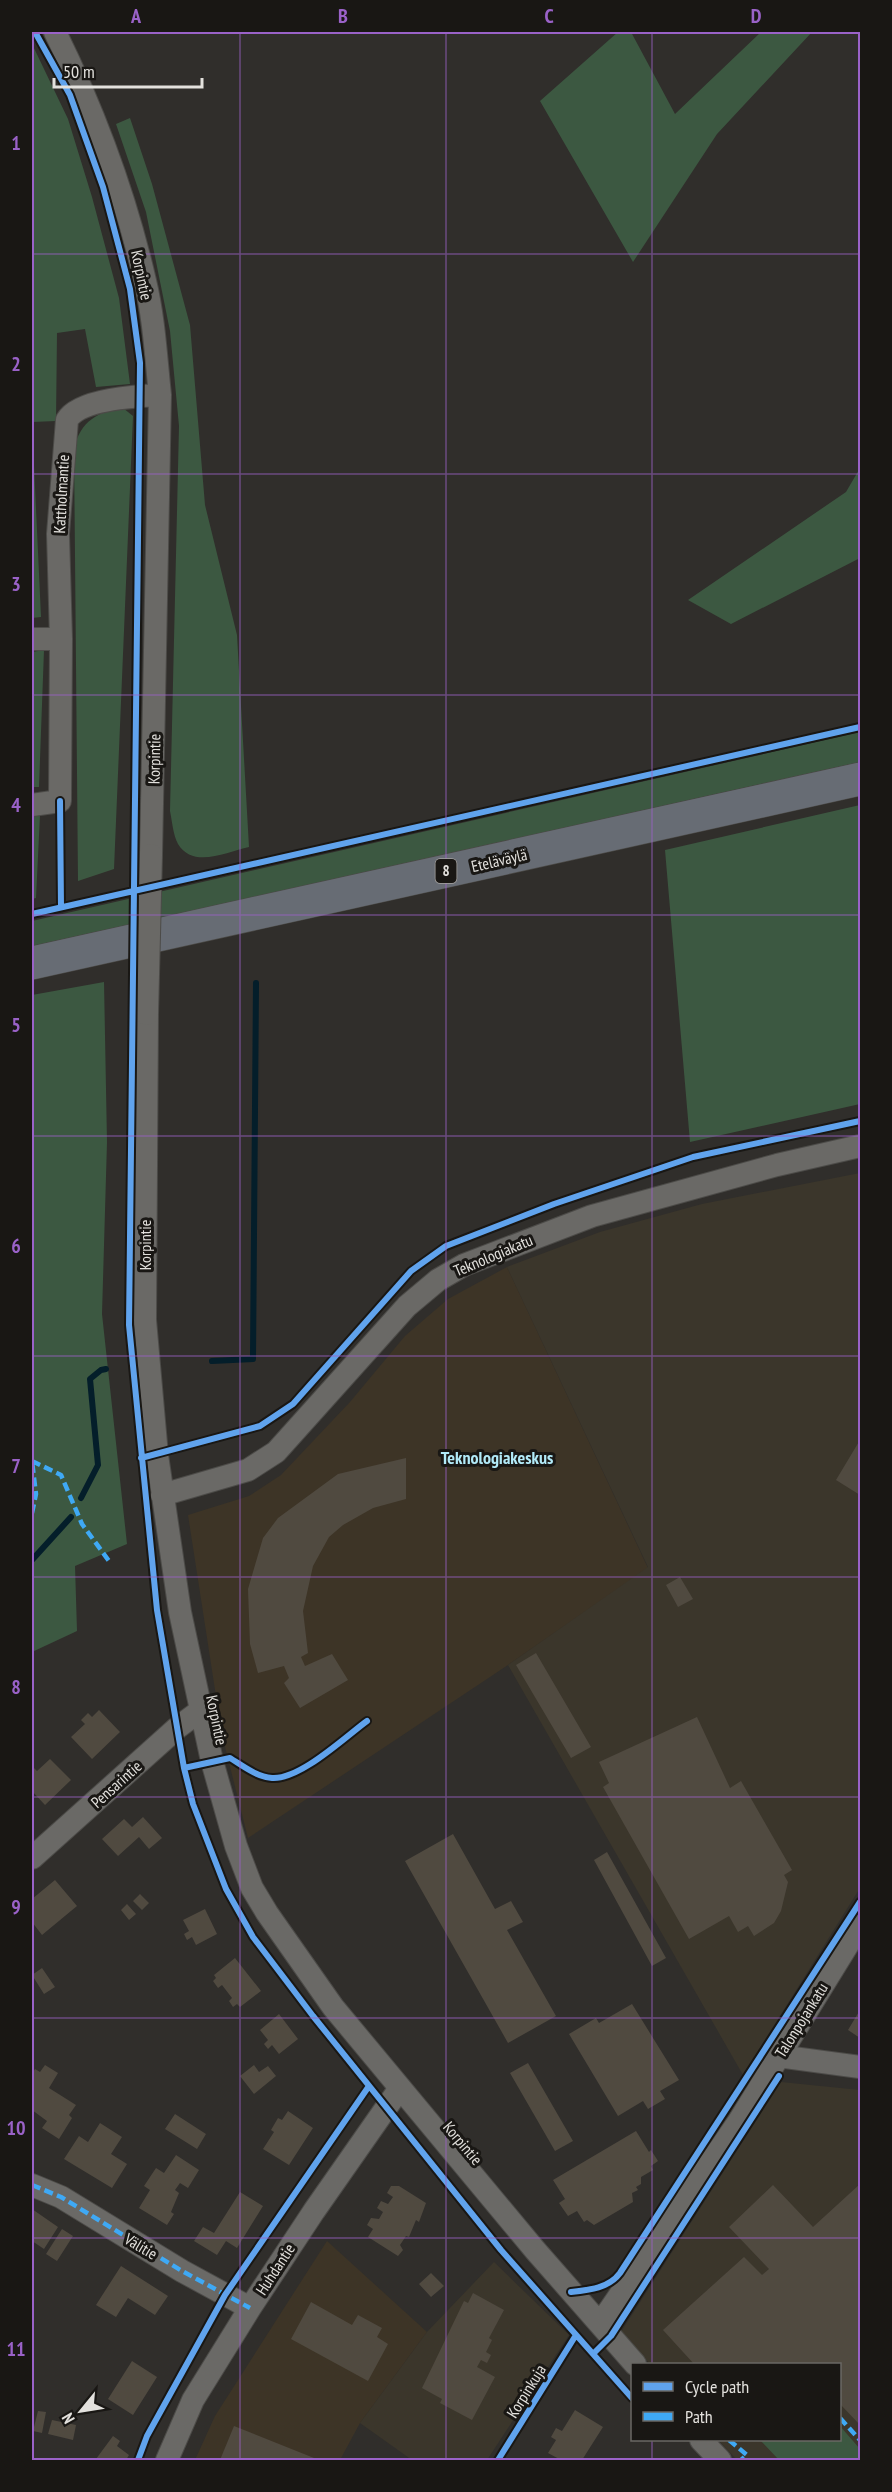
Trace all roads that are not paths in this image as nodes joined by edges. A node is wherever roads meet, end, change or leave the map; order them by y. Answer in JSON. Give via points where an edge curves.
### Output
{"nodes":[{"id":1,"x":55,"y":32,"type":"edge"},
{"id":2,"x":160,"y":395,"type":"junction"},
{"id":3,"x":32,"y":639,"type":"edge"},
{"id":4,"x":61,"y":639,"type":"junction"},
{"id":5,"x":861,"y":779,"type":"edge"},
{"id":6,"x":32,"y":805,"type":"edge"},
{"id":7,"x":32,"y":963,"type":"edge"},
{"id":8,"x":861,"y":1146,"type":"edge"},
{"id":9,"x":162,"y":1495,"type":"junction"},
{"id":10,"x":201,"y":1710,"type":"junction"},
{"id":11,"x":32,"y":1858,"type":"edge"},
{"id":12,"x":861,"y":1925,"type":"edge"},
{"id":13,"x":778,"y":2056,"type":"junction"},
{"id":14,"x":861,"y":2067,"type":"edge"},
{"id":15,"x":400,"y":2088,"type":"junction"},
{"id":16,"x":32,"y":2185,"type":"edge"},
{"id":17,"x":250,"y":2308,"type":"junction"},
{"id":18,"x":600,"y":2324,"type":"junction"},
{"id":19,"x":634,"y":2363,"type":"edge"},
{"id":20,"x":703,"y":2441,"type":"edge"},
{"id":21,"x":167,"y":2460,"type":"edge"},
{"id":22,"x":720,"y":2460,"type":"edge"}],
"edges":[{"from":1,"to":2,"type":"street","name":"Korpintie","via":[[83,88],[123,199],[146,283]]},
{"from":2,"to":4,"type":"street","name":"Kattholmantie","via":[[83,407],[71,412],[67,420],[58,534]]},
{"from":2,"to":9,"type":"street","name":"Korpintie","bridge":true,"via":[[145,1320]]},
{"from":3,"to":4,"type":"street"},
{"from":4,"to":6,"type":"street","name":"Kattholmantie","via":[[60,801]]},
{"from":5,"to":7,"type":"highway","name":"Eteläväylä","number":"8"},
{"from":8,"to":9,"type":"street","name":"Teknologiakatu","via":[[592,1216],[464,1265],[438,1280],[407,1306],[276,1452],[248,1470]]},
{"from":9,"to":10,"type":"street","name":"Korpintie","via":[[180,1612]]},
{"from":10,"to":11,"type":"street","name":"Pensarintie"},
{"from":10,"to":15,"type":"street","name":"Korpintie","via":[[222,1805],[252,1888],[303,1968]]},
{"from":12,"to":13,"type":"street","name":"Talonpojankatu"},
{"from":13,"to":14,"type":"street"},
{"from":13,"to":18,"type":"street","name":"Talonpojankatu","via":[[739,2121]]},
{"from":15,"to":17,"type":"street","name":"Huhdantie"},
{"from":15,"to":18,"type":"street","name":"Korpintie"},
{"from":16,"to":17,"type":"street","name":"Välitie","via":[[61,2197]]},
{"from":17,"to":21,"type":"street","name":"Huhdantie","via":[[193,2400]]},
{"from":18,"to":19,"type":"street","name":"Korpintie"},
{"from":20,"to":22,"type":"street"}]}
